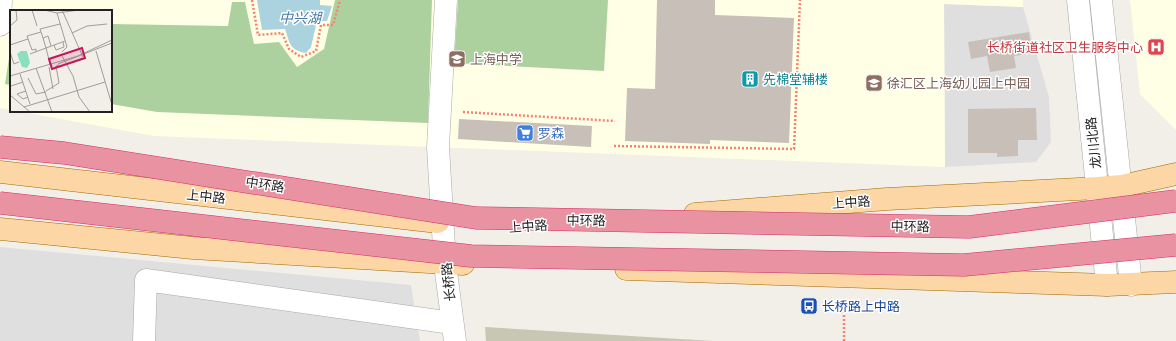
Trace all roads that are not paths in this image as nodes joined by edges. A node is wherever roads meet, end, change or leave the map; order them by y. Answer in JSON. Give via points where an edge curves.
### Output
{"nodes":[{"id":1,"x":1,"y":0,"type":"edge"},
{"id":2,"x":446,"y":0,"type":"edge"},
{"id":3,"x":1078,"y":0,"type":"edge"},
{"id":4,"x":1101,"y":0,"type":"edge"},
{"id":5,"x":0,"y":25,"type":"edge"},
{"id":6,"x":0,"y":147,"type":"edge"},
{"id":7,"x":0,"y":172,"type":"edge"},
{"id":8,"x":1176,"y":174,"type":"edge"},
{"id":9,"x":1122,"y":186,"type":"junction"},
{"id":10,"x":1098,"y":188,"type":"junction"},
{"id":11,"x":1176,"y":201,"type":"edge"},
{"id":12,"x":0,"y":203,"type":"edge"},
{"id":13,"x":443,"y":222,"type":"junction"},
{"id":14,"x":0,"y":229,"type":"edge"},
{"id":15,"x":1176,"y":245,"type":"edge"},
{"id":16,"x":445,"y":264,"type":"junction"},
{"id":17,"x":1176,"y":282,"type":"edge"},
{"id":18,"x":1107,"y":285,"type":"junction"},
{"id":19,"x":1132,"y":285,"type":"junction"},
{"id":20,"x":454,"y":332,"type":"edge"},
{"id":21,"x":144,"y":341,"type":"edge"}],
"edges":[{"from":1,"to":5,"type":"street"},
{"from":2,"to":13,"type":"street","name":"长桥路","via":[[438,147]]},
{"from":3,"to":10,"type":"street","name":"龙川北路"},
{"from":4,"to":9,"type":"street","name":"龙川北路"},
{"from":6,"to":11,"type":"highway","name":"中环路","bridge":true,"via":[[64,153],[476,218],[969,227]]},
{"from":7,"to":13,"type":"main road","name":"上中路"},
{"from":8,"to":9,"type":"main road","name":"上中路"},
{"from":9,"to":10,"type":"main road","name":"上中路"},
{"from":9,"to":19,"type":"street","name":"龙川北路"},
{"from":10,"to":13,"type":"main road","name":"上中路","via":[[887,199],[505,228]]},
{"from":10,"to":18,"type":"street","name":"龙川北路"},
{"from":12,"to":15,"type":"highway","bridge":true,"via":[[471,256],[964,265]]},
{"from":13,"to":16,"type":"street","name":"长桥路"},
{"from":14,"to":16,"type":"main road","via":[[194,248]]},
{"from":16,"to":18,"type":"main road"},
{"from":16,"to":20,"type":"street","name":"长桥路"},
{"from":17,"to":19,"type":"main road"},
{"from":18,"to":19,"type":"main road"},
{"from":20,"to":21,"type":"street","via":[[146,280]]}]}
